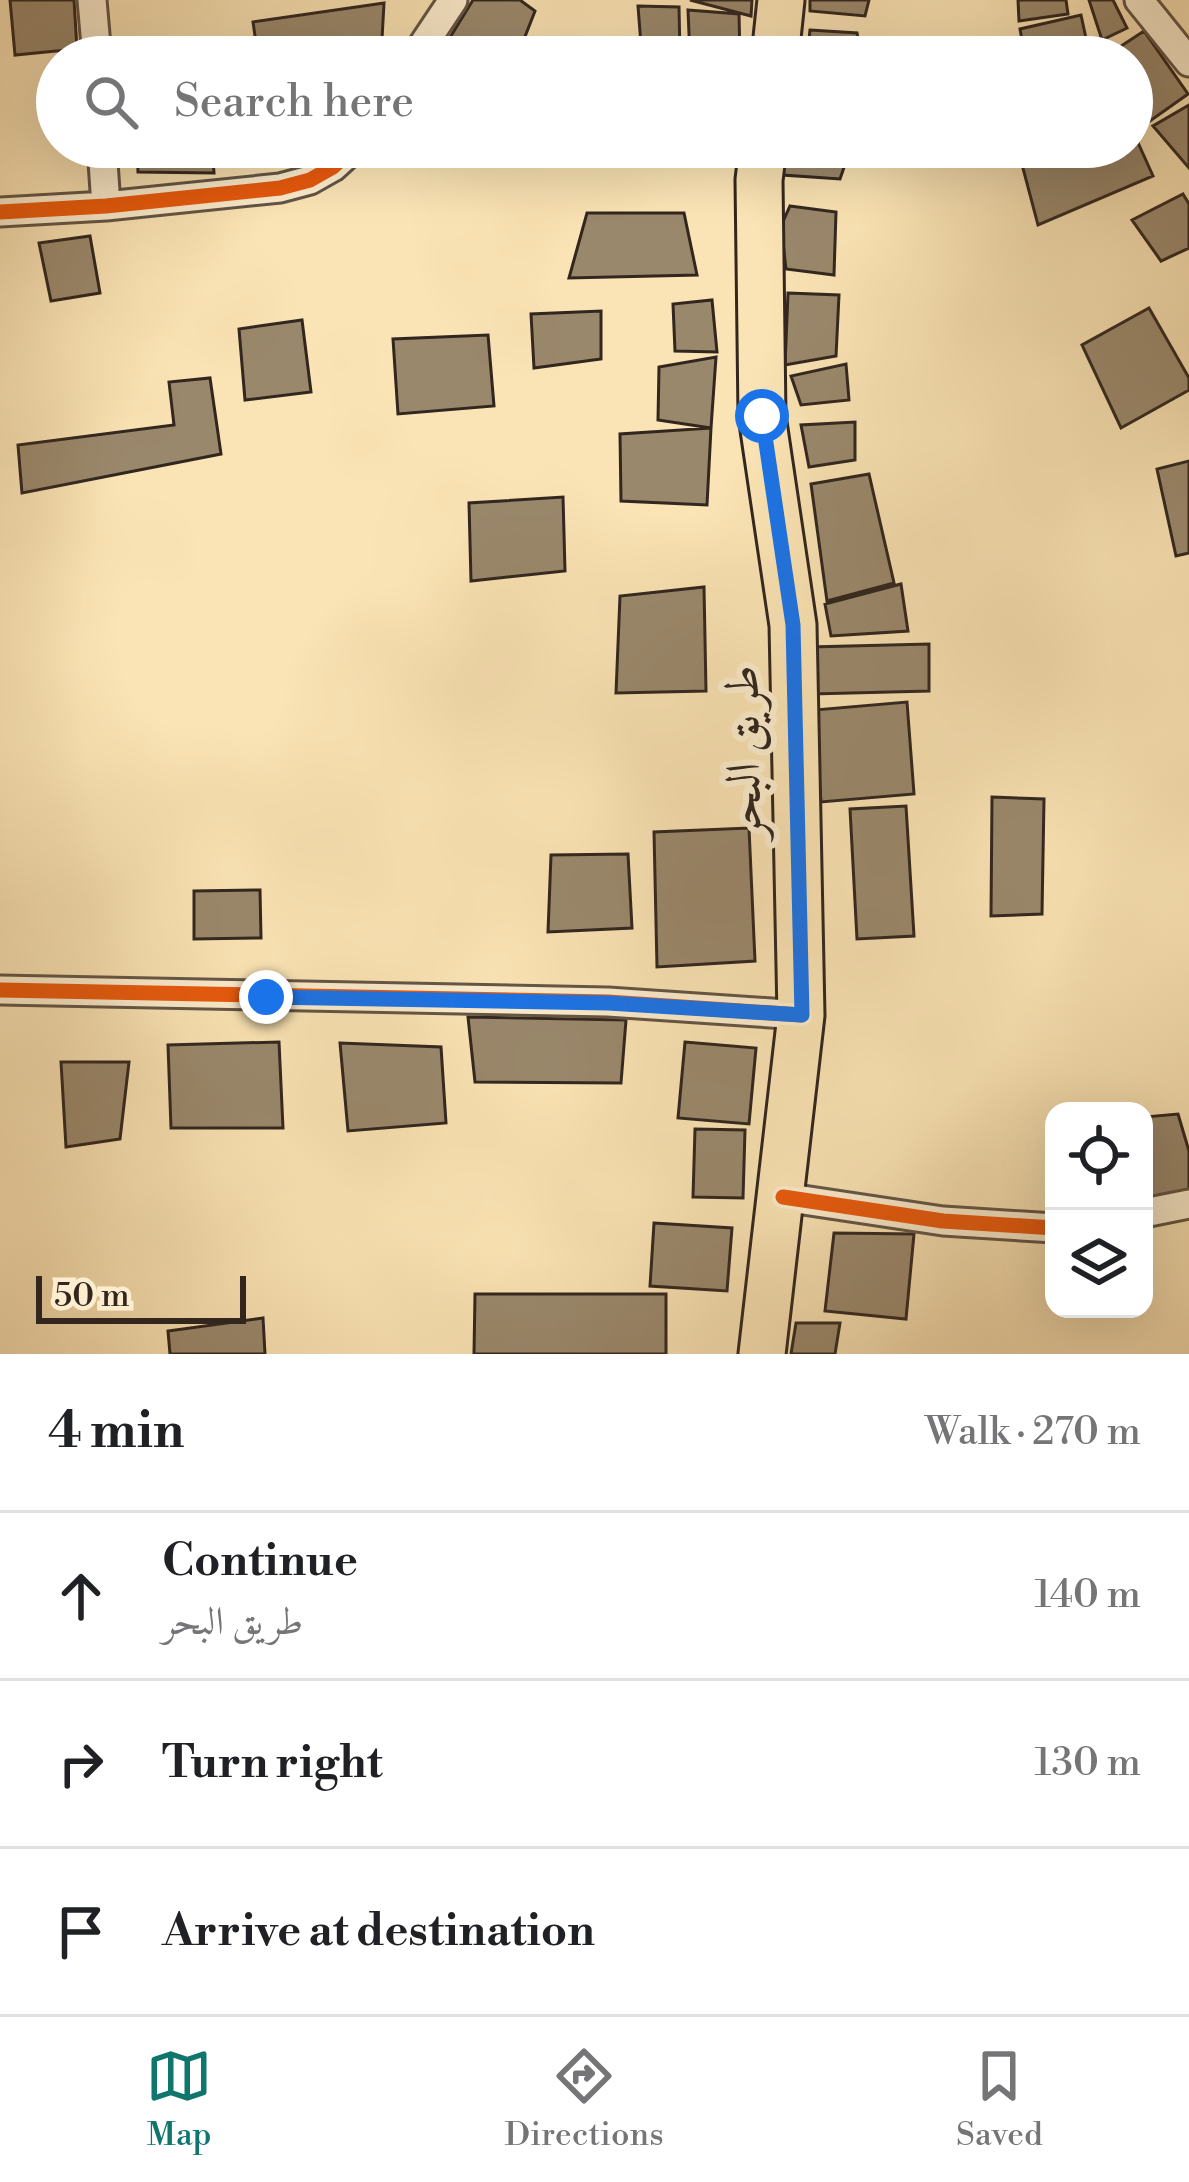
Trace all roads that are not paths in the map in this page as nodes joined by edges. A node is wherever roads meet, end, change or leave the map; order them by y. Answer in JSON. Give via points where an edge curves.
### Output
{"nodes":[{"id":1,"x":92,"y":0,"type":"edge"},
{"id":2,"x":453,"y":0,"type":"edge"},
{"id":3,"x":782,"y":0,"type":"edge"},
{"id":4,"x":1138,"y":0,"type":"edge"},
{"id":5,"x":95,"y":36,"type":"edge"},
{"id":6,"x":429,"y":36,"type":"edge"},
{"id":7,"x":778,"y":36,"type":"edge"},
{"id":8,"x":1189,"y":62,"type":"edge"},
{"id":9,"x":103,"y":168,"type":"edge"},
{"id":10,"x":331,"y":168,"type":"edge"},
{"id":11,"x":761,"y":168,"type":"edge"},
{"id":12,"x":106,"y":206,"type":"junction"},
{"id":13,"x":0,"y":212,"type":"edge"},
{"id":14,"x":0,"y":990,"type":"edge"},
{"id":15,"x":802,"y":1015,"type":"junction"},
{"id":16,"x":783,"y":1197,"type":"junction"},
{"id":17,"x":1189,"y":1204,"type":"edge"},
{"id":18,"x":1153,"y":1211,"type":"edge"},
{"id":19,"x":1045,"y":1227,"type":"edge"},
{"id":20,"x":762,"y":1354,"type":"edge"}],
"edges":[{"from":1,"to":5,"type":"street"},
{"from":2,"to":6,"type":"street"},
{"from":3,"to":7,"type":"main road"},
{"from":4,"to":8,"type":"street"},
{"from":9,"to":12,"type":"street"},
{"from":10,"to":12,"type":"street","via":[[280,188]]},
{"from":11,"to":15,"type":"main road","name":"طريق البحر","via":[[762,416],[793,625]]},
{"from":12,"to":13,"type":"street"},
{"from":14,"to":15,"type":"street"},
{"from":15,"to":16,"type":"main road","name":"طريق البحر"},
{"from":16,"to":19,"type":"street"},
{"from":16,"to":20,"type":"main road","name":"طريق البحر"},
{"from":17,"to":18,"type":"street"}]}
